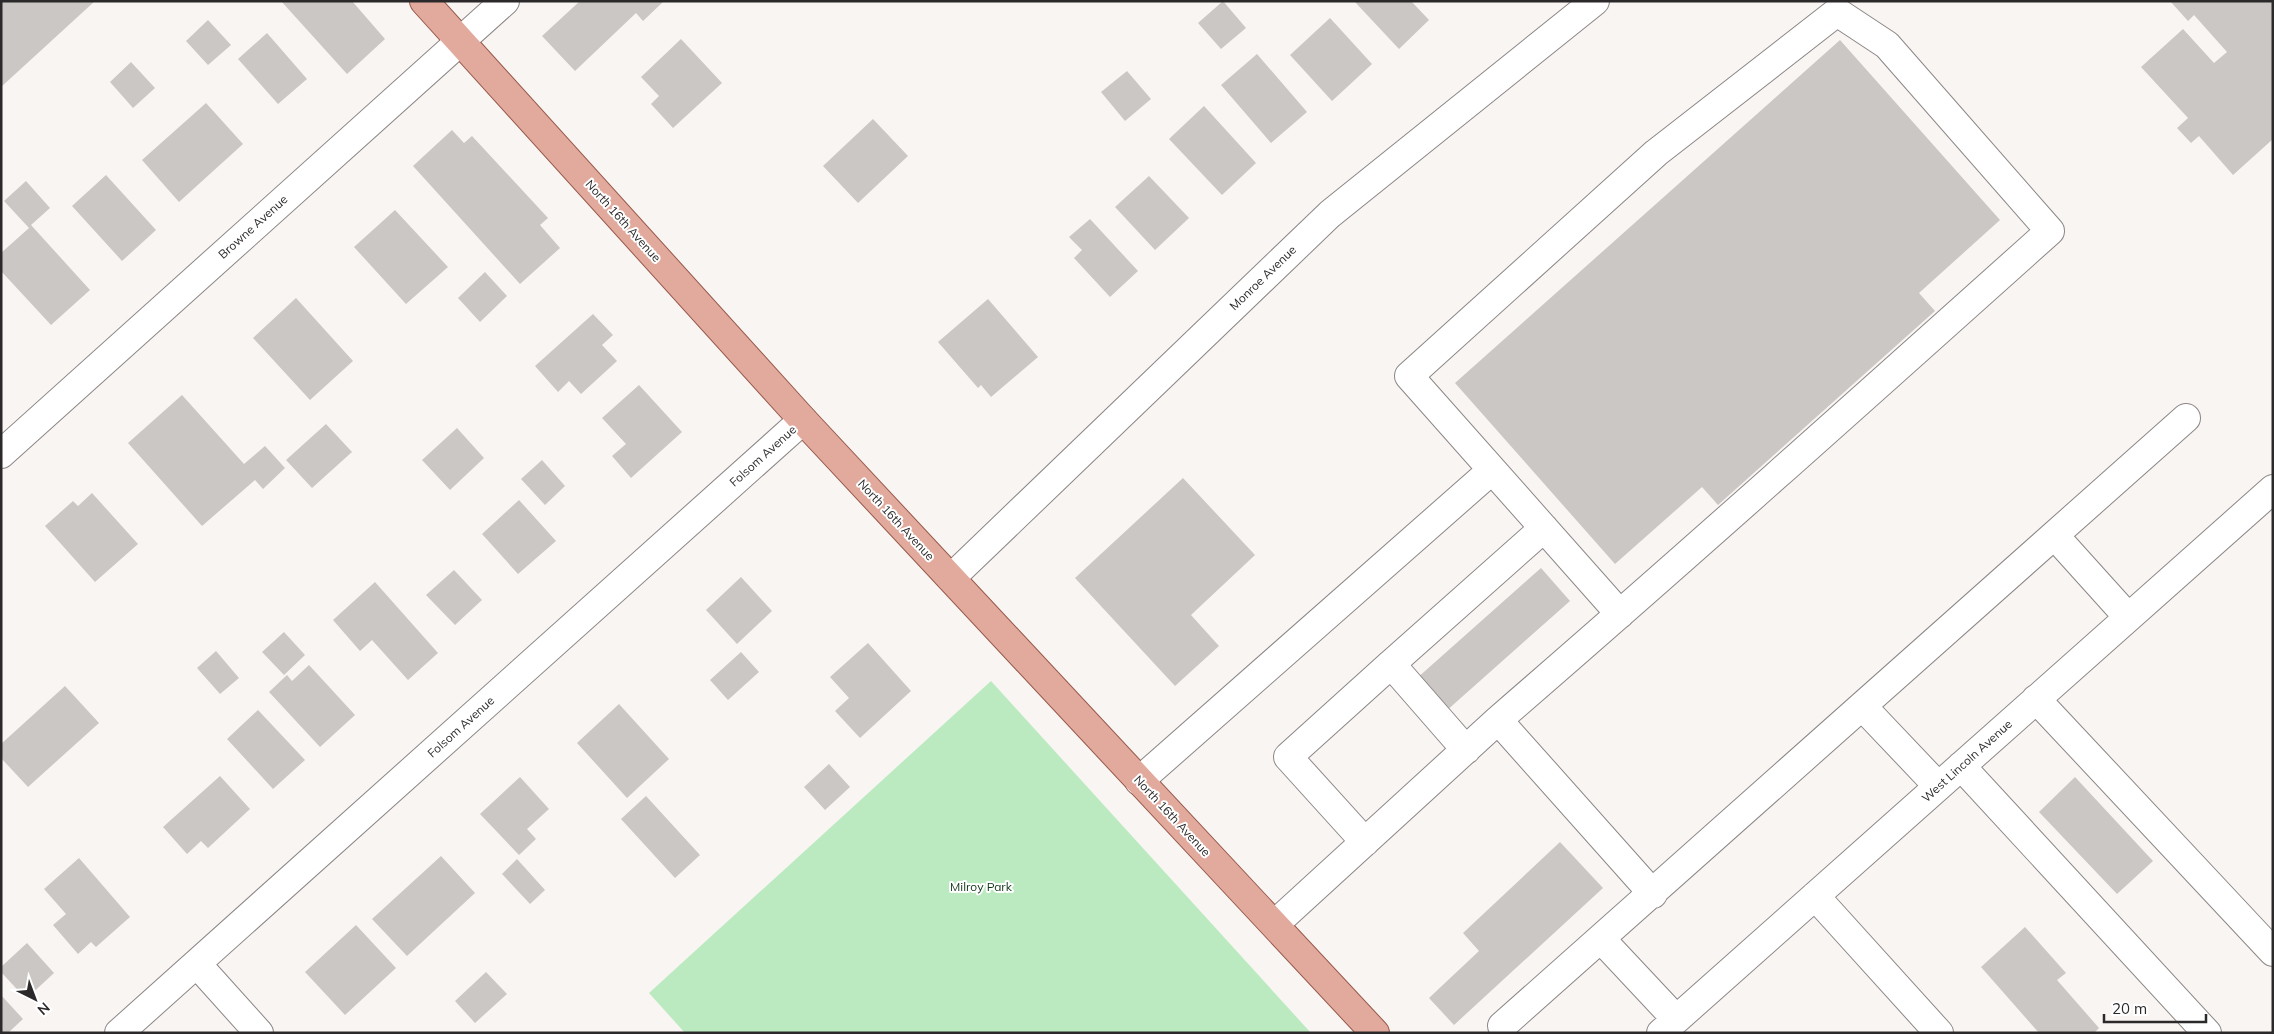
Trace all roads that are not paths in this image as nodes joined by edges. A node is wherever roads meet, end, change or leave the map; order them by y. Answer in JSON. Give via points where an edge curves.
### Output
{"nodes":[{"id":1,"x":424,"y":1,"type":"edge"},
{"id":2,"x":505,"y":1,"type":"edge"},
{"id":3,"x":1596,"y":1,"type":"edge"},
{"id":4,"x":459,"y":41,"type":"junction"},
{"id":5,"x":2186,"y":418,"type":"dead end"},
{"id":6,"x":803,"y":420,"type":"junction"},
{"id":7,"x":1,"y":454,"type":"edge"},
{"id":8,"x":1492,"y":470,"type":"junction"},
{"id":9,"x":2273,"y":488,"type":"edge"},
{"id":10,"x":1544,"y":528,"type":"junction"},
{"id":11,"x":2054,"y":536,"type":"junction"},
{"id":12,"x":951,"y":578,"type":"junction"},
{"id":13,"x":1620,"y":614,"type":"junction"},
{"id":14,"x":2128,"y":617,"type":"junction"},
{"id":15,"x":1391,"y":664,"type":"junction"},
{"id":16,"x":2036,"y":699,"type":"junction"},
{"id":17,"x":1862,"y":706,"type":"junction"},
{"id":18,"x":1498,"y":720,"type":"junction"},
{"id":19,"x":1466,"y":750,"type":"junction"},
{"id":20,"x":1961,"y":766,"type":"junction"},
{"id":21,"x":1139,"y":781,"type":"junction"},
{"id":22,"x":1938,"y":786,"type":"junction"},
{"id":23,"x":1365,"y":842,"type":"junction"},
{"id":24,"x":1653,"y":894,"type":"junction"},
{"id":25,"x":1816,"y":896,"type":"junction"},
{"id":26,"x":1275,"y":924,"type":"junction"},
{"id":27,"x":1601,"y":939,"type":"junction"},
{"id":28,"x":2273,"y":952,"type":"edge"},
{"id":29,"x":196,"y":964,"type":"junction"},
{"id":30,"x":1502,"y":1026,"type":"dead end"},
{"id":31,"x":1668,"y":1026,"type":"edge"},
{"id":32,"x":119,"y":1033,"type":"edge"},
{"id":33,"x":259,"y":1033,"type":"edge"},
{"id":34,"x":1375,"y":1033,"type":"edge"},
{"id":35,"x":1939,"y":1033,"type":"edge"},
{"id":36,"x":2207,"y":1033,"type":"edge"}],
"edges":[{"from":1,"to":4,"type":"main road","name":"North 16th Avenue"},
{"from":2,"to":4,"type":"street","name":"Browne Avenue"},
{"from":3,"to":12,"type":"street","name":"Monroe Avenue","via":[[1330,214]]},
{"from":4,"to":6,"type":"main road","name":"North 16th Avenue"},
{"from":4,"to":7,"type":"street","name":"Browne Avenue"},
{"from":5,"to":11,"type":"street"},
{"from":6,"to":12,"type":"main road","name":"North 16th Avenue"},
{"from":6,"to":29,"type":"street","name":"Folsom Avenue"},
{"from":8,"to":10,"type":"street"},
{"from":8,"to":13,"type":"street","via":[[1409,376],[1656,152],[1837,12],[1887,45],[2050,231]]},
{"from":8,"to":21,"type":"street"},
{"from":9,"to":14,"type":"street","name":"West Lincoln Avenue"},
{"from":10,"to":13,"type":"street"},
{"from":10,"to":15,"type":"street"},
{"from":11,"to":14,"type":"street"},
{"from":11,"to":17,"type":"street"},
{"from":12,"to":21,"type":"main road","name":"North 16th Avenue"},
{"from":13,"to":18,"type":"street"},
{"from":14,"to":16,"type":"street","name":"West Lincoln Avenue"},
{"from":15,"to":19,"type":"street"},
{"from":15,"to":23,"type":"street","via":[[1288,757]]},
{"from":16,"to":20,"type":"street","name":"West Lincoln Avenue"},
{"from":16,"to":28,"type":"street"},
{"from":17,"to":22,"type":"street"},
{"from":17,"to":24,"type":"street"},
{"from":18,"to":19,"type":"street"},
{"from":18,"to":24,"type":"street"},
{"from":19,"to":23,"type":"street"},
{"from":20,"to":22,"type":"street","name":"West Lincoln Avenue"},
{"from":20,"to":36,"type":"street"},
{"from":21,"to":26,"type":"main road","name":"North 16th Avenue"},
{"from":22,"to":25,"type":"street","name":"West Lincoln Avenue"},
{"from":23,"to":26,"type":"street"},
{"from":24,"to":27,"type":"street"},
{"from":25,"to":31,"type":"street","name":"West Lincoln Avenue"},
{"from":25,"to":35,"type":"street"},
{"from":26,"to":34,"type":"main road","name":"North 16th Avenue"},
{"from":27,"to":30,"type":"street"},
{"from":27,"to":31,"type":"street"},
{"from":29,"to":32,"type":"street","name":"Folsom Avenue"},
{"from":29,"to":33,"type":"street"}]}
